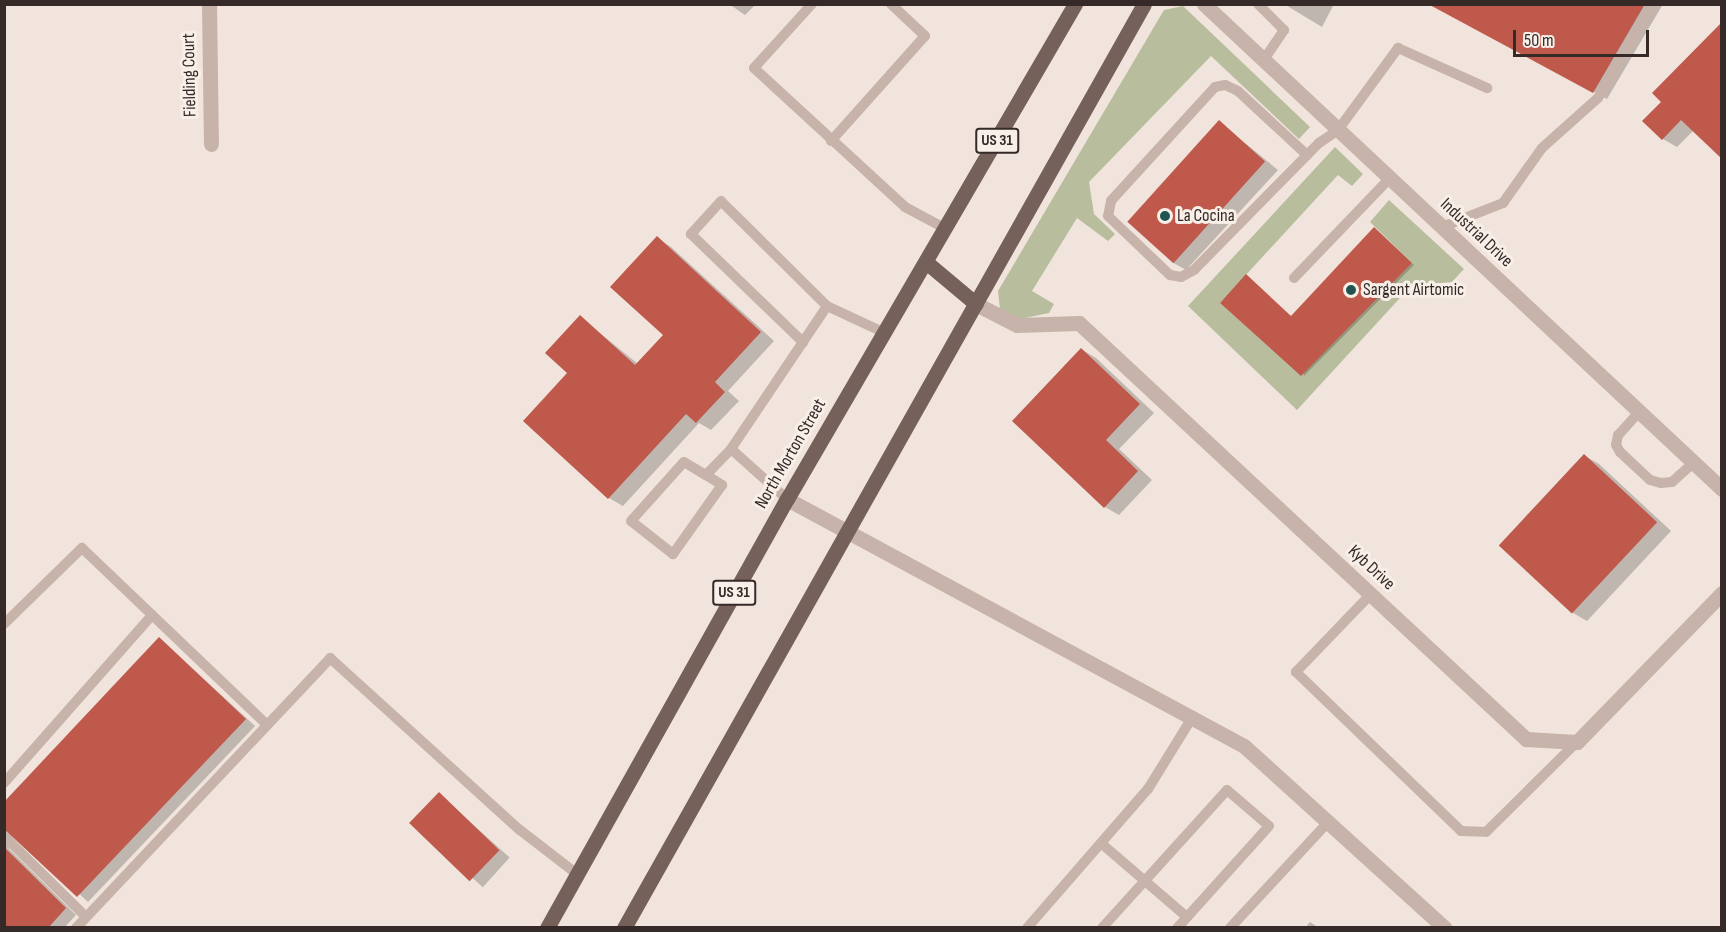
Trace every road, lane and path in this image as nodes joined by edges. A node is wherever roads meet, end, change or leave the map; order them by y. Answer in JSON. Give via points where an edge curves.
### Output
{"nodes":[{"id":1,"x":209,"y":4,"type":"edge"},
{"id":2,"x":812,"y":4,"type":"edge"},
{"id":3,"x":891,"y":4,"type":"edge"},
{"id":4,"x":1075,"y":4,"type":"edge"},
{"id":5,"x":1144,"y":4,"type":"edge"},
{"id":6,"x":1204,"y":4,"type":"edge"},
{"id":7,"x":1258,"y":4,"type":"edge"},
{"id":8,"x":1654,"y":4,"type":"edge"},
{"id":9,"x":1264,"y":60,"type":"junction"},
{"id":10,"x":1487,"y":88,"type":"dead end"},
{"id":11,"x":1338,"y":130,"type":"junction"},
{"id":12,"x":831,"y":141,"type":"junction"},
{"id":13,"x":211,"y":144,"type":"dead end"},
{"id":14,"x":1307,"y":155,"type":"junction"},
{"id":15,"x":1390,"y":178,"type":"junction"},
{"id":16,"x":1442,"y":227,"type":"junction"},
{"id":17,"x":946,"y":229,"type":"junction"},
{"id":18,"x":926,"y":262,"type":"junction"},
{"id":19,"x":1294,"y":278,"type":"dead end"},
{"id":20,"x":975,"y":304,"type":"junction"},
{"id":21,"x":827,"y":306,"type":"junction"},
{"id":22,"x":885,"y":333,"type":"junction"},
{"id":23,"x":803,"y":342,"type":"junction"},
{"id":24,"x":1639,"y":412,"type":"junction"},
{"id":25,"x":732,"y":449,"type":"junction"},
{"id":26,"x":1694,"y":463,"type":"junction"},
{"id":27,"x":706,"y":475,"type":"junction"},
{"id":28,"x":1722,"y":489,"type":"edge"},
{"id":29,"x":787,"y":499,"type":"junction"},
{"id":30,"x":850,"y":530,"type":"junction"},
{"id":31,"x":1722,"y":593,"type":"edge"},
{"id":32,"x":1370,"y":595,"type":"junction"},
{"id":33,"x":152,"y":615,"type":"junction"},
{"id":34,"x":4,"y":624,"type":"edge"},
{"id":35,"x":1193,"y":716,"type":"junction"},
{"id":36,"x":267,"y":725,"type":"junction"},
{"id":37,"x":1577,"y":742,"type":"junction"},
{"id":38,"x":4,"y":783,"type":"edge"},
{"id":39,"x":1329,"y":821,"type":"junction"},
{"id":40,"x":4,"y":836,"type":"edge"},
{"id":41,"x":1101,"y":844,"type":"junction"},
{"id":42,"x":577,"y":874,"type":"junction"},
{"id":43,"x":1144,"y":881,"type":"junction"},
{"id":44,"x":86,"y":917,"type":"junction"},
{"id":45,"x":1186,"y":917,"type":"junction"},
{"id":46,"x":76,"y":927,"type":"edge"},
{"id":47,"x":547,"y":927,"type":"edge"},
{"id":48,"x":624,"y":927,"type":"edge"},
{"id":49,"x":1027,"y":927,"type":"edge"},
{"id":50,"x":1102,"y":927,"type":"edge"},
{"id":51,"x":1177,"y":927,"type":"edge"},
{"id":52,"x":1230,"y":927,"type":"edge"},
{"id":53,"x":1445,"y":927,"type":"edge"}],
"edges":[{"from":1,"to":13,"type":"street","name":"Fielding Court"},
{"from":2,"to":12,"type":"lane","via":[[754,68]]},
{"from":3,"to":12,"type":"lane","via":[[925,36]]},
{"from":4,"to":17,"type":"main road","name":"North Morton Street","number":"US 31"},
{"from":5,"to":20,"type":"main road"},
{"from":6,"to":9,"type":"street","name":"Industrial Drive"},
{"from":7,"to":9,"type":"lane","via":[[1284,30]]},
{"from":8,"to":16,"type":"lane","via":[[1598,98],[1542,148],[1503,203]]},
{"from":9,"to":11,"type":"street","name":"Industrial Drive"},
{"from":10,"to":11,"type":"lane","via":[[1398,48]]},
{"from":11,"to":14,"type":"lane"},
{"from":11,"to":15,"type":"street","name":"Industrial Drive"},
{"from":12,"to":17,"type":"lane","via":[[905,207]]},
{"from":14,"to":14,"type":"lane","via":[[1194,270],[1180,277],[1170,275],[1108,216],[1111,201],[1215,87],[1225,85],[1238,91]]},
{"from":15,"to":16,"type":"street","name":"Industrial Drive"},
{"from":15,"to":19,"type":"lane"},
{"from":16,"to":24,"type":"street","name":"Industrial Drive"},
{"from":17,"to":18,"type":"main road","name":"North Morton Street","number":"US 31"},
{"from":18,"to":20,"type":"main road"},
{"from":18,"to":22,"type":"main road","name":"North Morton Street","number":"US 31"},
{"from":20,"to":30,"type":"main road"},
{"from":20,"to":32,"type":"street","name":"Kyb Drive","via":[[1017,325],[1079,323]]},
{"from":21,"to":22,"type":"lane"},
{"from":21,"to":23,"type":"lane"},
{"from":21,"to":23,"type":"lane","via":[[721,201],[691,234]]},
{"from":22,"to":29,"type":"main road","name":"North Morton Street","number":"US 31"},
{"from":23,"to":25,"type":"lane"},
{"from":24,"to":26,"type":"street","name":"Industrial Drive"},
{"from":24,"to":26,"type":"lane","via":[[1618,435],[1616,445],[1650,480],[1672,482]]},
{"from":25,"to":27,"type":"lane"},
{"from":25,"to":29,"type":"lane"},
{"from":26,"to":28,"type":"street","name":"Industrial Drive"},
{"from":27,"to":27,"type":"lane","via":[[684,462],[631,521],[673,554],[722,485]]},
{"from":29,"to":30,"type":"street"},
{"from":29,"to":42,"type":"main road","name":"North Morton Street","number":"US 31"},
{"from":30,"to":35,"type":"street"},
{"from":30,"to":48,"type":"main road"},
{"from":31,"to":37,"type":"street"},
{"from":32,"to":37,"type":"street","name":"Kyb Drive","via":[[1526,739]]},
{"from":32,"to":37,"type":"lane","via":[[1296,672],[1461,831],[1486,832]]},
{"from":33,"to":34,"type":"lane","via":[[81,548]]},
{"from":33,"to":36,"type":"lane"},
{"from":33,"to":38,"type":"lane"},
{"from":35,"to":39,"type":"street","via":[[1244,747]]},
{"from":35,"to":41,"type":"lane","via":[[1148,789]]},
{"from":36,"to":42,"type":"lane","via":[[330,658],[520,830]]},
{"from":36,"to":44,"type":"lane"},
{"from":39,"to":52,"type":"lane"},
{"from":39,"to":53,"type":"street"},
{"from":40,"to":44,"type":"lane"},
{"from":41,"to":43,"type":"lane"},
{"from":41,"to":49,"type":"lane"},
{"from":42,"to":47,"type":"main road","name":"North Morton Street","number":"US 31"},
{"from":43,"to":45,"type":"lane"},
{"from":43,"to":45,"type":"lane","via":[[1227,790],[1269,826]]},
{"from":43,"to":50,"type":"lane"},
{"from":44,"to":46,"type":"lane"},
{"from":45,"to":51,"type":"lane"}]}
